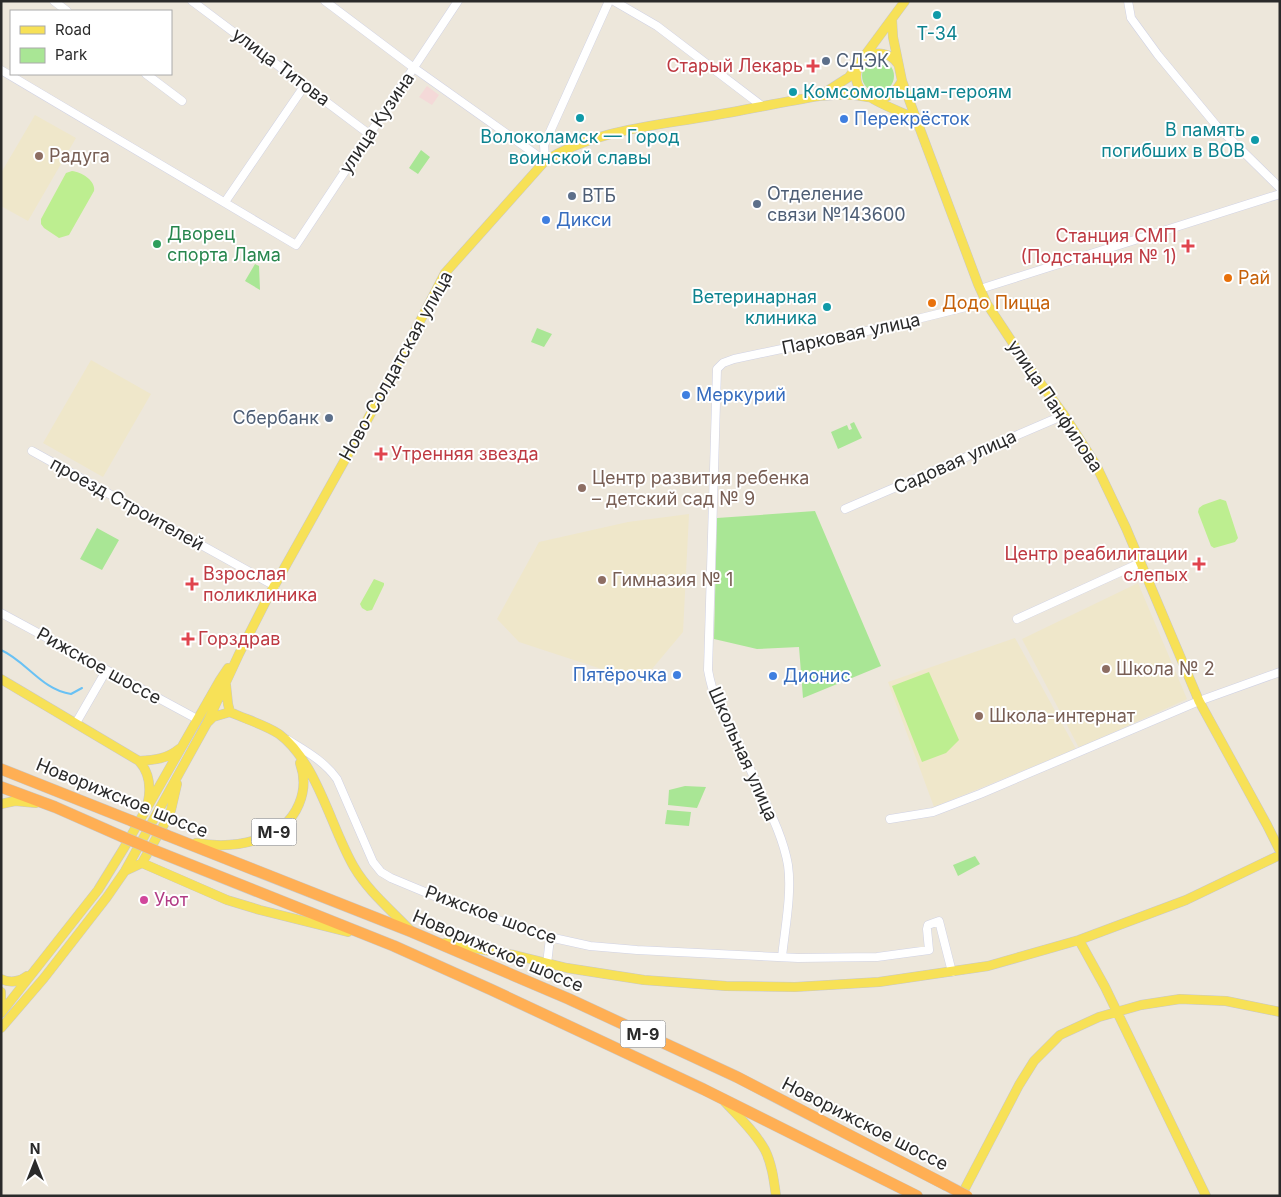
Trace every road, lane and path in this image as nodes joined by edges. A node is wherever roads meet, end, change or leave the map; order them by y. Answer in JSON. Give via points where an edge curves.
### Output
{"nodes":[{"id":1,"x":54,"y":1,"type":"edge"},
{"id":2,"x":192,"y":1,"type":"edge"},
{"id":3,"x":325,"y":1,"type":"edge"},
{"id":4,"x":458,"y":1,"type":"edge"},
{"id":5,"x":609,"y":1,"type":"edge"},
{"id":6,"x":614,"y":1,"type":"edge"},
{"id":7,"x":905,"y":1,"type":"edge"},
{"id":8,"x":1128,"y":1,"type":"edge"},
{"id":9,"x":66,"y":10,"type":"edge"},
{"id":10,"x":892,"y":20,"type":"junction"},
{"id":11,"x":861,"y":62,"type":"junction"},
{"id":12,"x":899,"y":65,"type":"junction"},
{"id":13,"x":414,"y":68,"type":"junction"},
{"id":14,"x":1,"y":70,"type":"edge"},
{"id":15,"x":147,"y":75,"type":"edge"},
{"id":16,"x":902,"y":81,"type":"junction"},
{"id":17,"x":305,"y":85,"type":"junction"},
{"id":18,"x":819,"y":96,"type":"junction"},
{"id":19,"x":871,"y":98,"type":"junction"},
{"id":20,"x":182,"y":101,"type":"dead end"},
{"id":21,"x":762,"y":106,"type":"junction"},
{"id":22,"x":916,"y":118,"type":"junction"},
{"id":23,"x":369,"y":134,"type":"junction"},
{"id":24,"x":545,"y":161,"type":"junction"},
{"id":25,"x":1280,"y":188,"type":"edge"},
{"id":26,"x":1280,"y":194,"type":"edge"},
{"id":27,"x":225,"y":202,"type":"junction"},
{"id":28,"x":980,"y":289,"type":"junction"},
{"id":29,"x":986,"y":302,"type":"junction"},
{"id":30,"x":717,"y":369,"type":"joint"},
{"id":31,"x":1064,"y":415,"type":"junction"},
{"id":32,"x":32,"y":451,"type":"dead end"},
{"id":33,"x":845,"y":509,"type":"dead end"},
{"id":34,"x":1140,"y":564,"type":"junction"},
{"id":35,"x":275,"y":586,"type":"junction"},
{"id":36,"x":1,"y":613,"type":"edge"},
{"id":37,"x":1017,"y":618,"type":"dead end"},
{"id":38,"x":239,"y":654,"type":"junction"},
{"id":39,"x":106,"y":671,"type":"junction"},
{"id":40,"x":1280,"y":672,"type":"edge"},
{"id":41,"x":1,"y":679,"type":"edge"},
{"id":42,"x":226,"y":683,"type":"junction"},
{"id":43,"x":1199,"y":702,"type":"junction"},
{"id":44,"x":230,"y":712,"type":"junction"},
{"id":45,"x":197,"y":719,"type":"junction"},
{"id":46,"x":207,"y":722,"type":"junction"},
{"id":47,"x":76,"y":723,"type":"junction"},
{"id":48,"x":278,"y":734,"type":"junction"},
{"id":49,"x":182,"y":746,"type":"junction"},
{"id":50,"x":295,"y":751,"type":"junction"},
{"id":51,"x":139,"y":761,"type":"junction"},
{"id":52,"x":1,"y":768,"type":"edge"},
{"id":53,"x":179,"y":774,"type":"junction"},
{"id":54,"x":1,"y":787,"type":"edge"},
{"id":55,"x":1,"y":804,"type":"edge"},
{"id":56,"x":54,"y":807,"type":"junction"},
{"id":57,"x":146,"y":810,"type":"junction"},
{"id":58,"x":890,"y":819,"type":"dead end"},
{"id":59,"x":182,"y":841,"type":"junction"},
{"id":60,"x":1280,"y":853,"type":"edge"},
{"id":61,"x":142,"y":864,"type":"junction"},
{"id":62,"x":125,"y":871,"type":"junction"},
{"id":63,"x":412,"y":932,"type":"junction"},
{"id":64,"x":550,"y":938,"type":"junction"},
{"id":65,"x":427,"y":939,"type":"junction"},
{"id":66,"x":1079,"y":940,"type":"junction"},
{"id":67,"x":394,"y":946,"type":"junction"},
{"id":68,"x":782,"y":956,"type":"junction"},
{"id":69,"x":547,"y":964,"type":"junction"},
{"id":70,"x":33,"y":972,"type":"junction"},
{"id":71,"x":952,"y":972,"type":"junction"},
{"id":72,"x":1,"y":979,"type":"edge"},
{"id":73,"x":1,"y":992,"type":"edge"},
{"id":74,"x":1,"y":1001,"type":"edge"},
{"id":75,"x":1116,"y":1012,"type":"junction"},
{"id":76,"x":1280,"y":1012,"type":"edge"},
{"id":77,"x":1,"y":1013,"type":"edge"},
{"id":78,"x":1,"y":1028,"type":"edge"},
{"id":79,"x":721,"y":1098,"type":"junction"},
{"id":80,"x":776,"y":1196,"type":"edge"},
{"id":81,"x":917,"y":1196,"type":"edge"},
{"id":82,"x":961,"y":1196,"type":"edge"},
{"id":83,"x":967,"y":1196,"type":"edge"},
{"id":84,"x":1206,"y":1196,"type":"edge"}],
"edges":[{"from":1,"to":9,"type":"street"},
{"from":2,"to":17,"type":"street","name":"улица Титова"},
{"from":3,"to":13,"type":"street"},
{"from":4,"to":13,"type":"street","name":"улица Кузина"},
{"from":5,"to":24,"type":"street","via":[[544,145]]},
{"from":6,"to":21,"type":"street","via":[[657,26]]},
{"from":7,"to":10,"type":"main road"},
{"from":8,"to":25,"type":"street","via":[[1131,18],[1158,55],[1216,125]]},
{"from":10,"to":11,"type":"main road"},
{"from":10,"to":12,"type":"main road","name":"улица Панфилова"},
{"from":11,"to":12,"type":"main road","via":[[871,54],[883,53]]},
{"from":11,"to":18,"type":"main road","name":"Ново-Солдатская улица","via":[[844,81]]},
{"from":11,"to":19,"type":"main road","via":[[856,74],[857,84]]},
{"from":12,"to":16,"type":"main road","name":"улица Панфилова"},
{"from":13,"to":23,"type":"street","name":"улица Кузина"},
{"from":13,"to":24,"type":"street"},
{"from":14,"to":27,"type":"street"},
{"from":15,"to":20,"type":"street"},
{"from":16,"to":19,"type":"main road","via":[[891,95]]},
{"from":16,"to":22,"type":"main road","name":"улица Панфилова"},
{"from":17,"to":23,"type":"street","name":"улица Титова"},
{"from":17,"to":27,"type":"street"},
{"from":18,"to":19,"type":"main road","name":"Ново-Солдатская улица","via":[[842,94]]},
{"from":18,"to":21,"type":"main road","name":"Ново-Солдатская улица"},
{"from":19,"to":22,"type":"main road"},
{"from":21,"to":24,"type":"main road","name":"Ново-Солдатская улица","via":[[624,131],[578,144]]},
{"from":22,"to":28,"type":"main road","name":"улица Панфилова"},
{"from":23,"to":27,"type":"street","name":"улица Кузина","via":[[296,245]]},
{"from":24,"to":35,"type":"main road","name":"Ново-Солдатская улица","via":[[445,273]]},
{"from":26,"to":28,"type":"street"},
{"from":28,"to":29,"type":"main road","name":"улица Панфилова"},
{"from":29,"to":30,"type":"street","name":"Парковая улица","via":[[734,359]]},
{"from":29,"to":31,"type":"main road","name":"улица Панфилова"},
{"from":30,"to":68,"type":"street","name":"Школьная улица","via":[[708,670],[718,707],[767,805],[788,865]]},
{"from":31,"to":33,"type":"street","name":"Садовая улица"},
{"from":31,"to":34,"type":"main road","name":"улица Панфилова","via":[[1100,472]]},
{"from":32,"to":35,"type":"street","name":"проезд Строителей"},
{"from":34,"to":37,"type":"street"},
{"from":34,"to":43,"type":"main road","name":"улица Панфилова"},
{"from":35,"to":38,"type":"main road","name":"Ново-Солдатская улица"},
{"from":36,"to":39,"type":"street","name":"Рижское шоссе"},
{"from":38,"to":42,"type":"main road","name":"Ново-Солдатская улица"},
{"from":38,"to":45,"type":"main road","name":"Ново-Солдатская улица"},
{"from":39,"to":45,"type":"street","name":"Рижское шоссе"},
{"from":39,"to":47,"type":"street"},
{"from":40,"to":43,"type":"street"},
{"from":41,"to":47,"type":"main road"},
{"from":42,"to":44,"type":"main road"},
{"from":42,"to":46,"type":"main road","name":"Ново-Солдатская улица"},
{"from":43,"to":58,"type":"street","via":[[933,812]]},
{"from":43,"to":60,"type":"main road","name":"улица Панфилова"},
{"from":44,"to":46,"type":"main road"},
{"from":44,"to":48,"type":"main road"},
{"from":45,"to":49,"type":"main road","name":"Ново-Солдатская улица"},
{"from":46,"to":53,"type":"main road","name":"Ново-Солдатская улица"},
{"from":47,"to":51,"type":"main road"},
{"from":48,"to":50,"type":"main road","number":"М-9"},
{"from":48,"to":64,"type":"street","name":"Рижское шоссе","via":[[329,767],[373,862],[381,872],[456,905]]},
{"from":49,"to":51,"type":"main road","via":[[157,760]]},
{"from":49,"to":57,"type":"main road","name":"Ново-Солдатская улица"},
{"from":50,"to":59,"type":"main road","number":"М-9","via":[[303,772],[302,795],[295,812],[277,830],[253,841],[230,846]]},
{"from":50,"to":63,"type":"main road","number":"М-9","via":[[317,786],[354,867],[373,894]]},
{"from":51,"to":57,"type":"main road","via":[[150,783]]},
{"from":52,"to":59,"type":"highway","name":"Новорижское шоссе","number":"М-9","bridge":true},
{"from":53,"to":61,"type":"main road","via":[[171,810]]},
{"from":53,"to":62,"type":"main road","name":"Ново-Солдатская улица"},
{"from":54,"to":56,"type":"highway","name":"Новорижское шоссе","number":"М-9"},
{"from":55,"to":56,"type":"main road","via":[[26,802]]},
{"from":56,"to":67,"type":"highway","name":"Новорижское шоссе","number":"М-9","bridge":true},
{"from":57,"to":70,"type":"main road","name":"Ново-Солдатская улица","via":[[98,890]]},
{"from":59,"to":63,"type":"highway","name":"Новорижское шоссе","number":"М-9"},
{"from":60,"to":66,"type":"main road","via":[[1186,900]]},
{"from":61,"to":62,"type":"main road"},
{"from":61,"to":67,"type":"main road","via":[[227,900]]},
{"from":62,"to":78,"type":"main road","name":"Ново-Солдатская улица","via":[[44,978]]},
{"from":63,"to":65,"type":"highway","name":"Новорижское шоссе","number":"М-9"},
{"from":64,"to":68,"type":"street","name":"Рижское шоссе","via":[[637,950]]},
{"from":64,"to":69,"type":"street"},
{"from":65,"to":69,"type":"main road"},
{"from":65,"to":83,"type":"highway","name":"Новорижское шоссе","number":"М-9","bridge":true,"via":[[569,999],[737,1077]]},
{"from":66,"to":71,"type":"main road","via":[[1010,960]]},
{"from":66,"to":75,"type":"main road"},
{"from":67,"to":79,"type":"highway","name":"Новорижское шоссе","number":"М-9"},
{"from":68,"to":71,"type":"street","name":"Рижское шоссе","via":[[876,957],[927,951],[930,948],[928,925],[938,921]]},
{"from":69,"to":71,"type":"main road","via":[[644,980],[726,986],[850,985]]},
{"from":70,"to":72,"type":"main road","via":[[23,980]]},
{"from":70,"to":77,"type":"main road","name":"Ново-Солдатская улица"},
{"from":73,"to":74,"type":"main road"},
{"from":75,"to":76,"type":"main road","via":[[1164,1001],[1202,999]]},
{"from":75,"to":82,"type":"main road","via":[[1060,1034],[1038,1056],[1019,1085]]},
{"from":75,"to":84,"type":"main road"},
{"from":79,"to":80,"type":"main road","via":[[766,1151]]},
{"from":79,"to":81,"type":"highway","name":"Новорижское шоссе","number":"М-9"}]}
